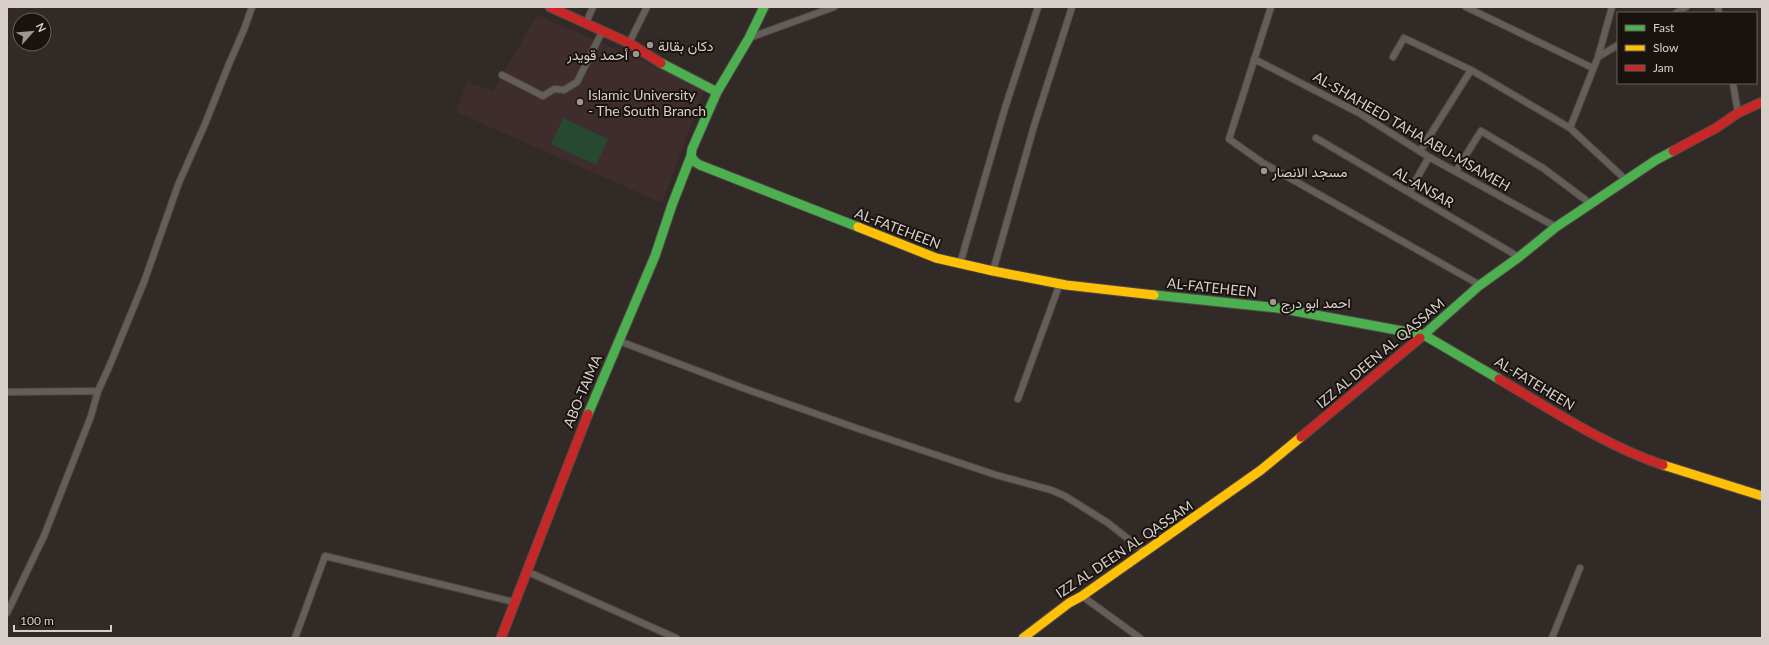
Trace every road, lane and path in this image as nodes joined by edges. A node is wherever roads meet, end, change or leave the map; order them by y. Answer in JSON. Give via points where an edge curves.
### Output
{"nodes":[{"id":1,"x":252,"y":7,"type":"edge"},
{"id":2,"x":550,"y":7,"type":"edge"},
{"id":3,"x":592,"y":7,"type":"edge"},
{"id":4,"x":646,"y":7,"type":"edge"},
{"id":5,"x":764,"y":7,"type":"edge"},
{"id":6,"x":834,"y":7,"type":"edge"},
{"id":7,"x":1038,"y":7,"type":"edge"},
{"id":8,"x":1072,"y":7,"type":"edge"},
{"id":9,"x":1271,"y":7,"type":"edge"},
{"id":10,"x":1466,"y":7,"type":"edge"},
{"id":11,"x":1612,"y":7,"type":"edge"},
{"id":12,"x":586,"y":23,"type":"junction"},
{"id":13,"x":603,"y":30,"type":"junction"},
{"id":14,"x":749,"y":38,"type":"junction"},
{"id":15,"x":629,"y":43,"type":"junction"},
{"id":16,"x":1617,"y":46,"type":"edge"},
{"id":17,"x":1393,"y":57,"type":"dead end"},
{"id":18,"x":1598,"y":57,"type":"junction"},
{"id":19,"x":1254,"y":59,"type":"junction"},
{"id":20,"x":1593,"y":68,"type":"junction"},
{"id":21,"x":1471,"y":70,"type":"junction"},
{"id":22,"x":502,"y":76,"type":"dead end"},
{"id":23,"x":1732,"y":84,"type":"edge"},
{"id":24,"x":717,"y":92,"type":"junction"},
{"id":25,"x":1762,"y":102,"type":"edge"},
{"id":26,"x":1738,"y":113,"type":"junction"},
{"id":27,"x":1570,"y":128,"type":"junction"},
{"id":28,"x":1316,"y":138,"type":"dead end"},
{"id":29,"x":1420,"y":151,"type":"junction"},
{"id":30,"x":691,"y":156,"type":"junction"},
{"id":31,"x":1429,"y":157,"type":"junction"},
{"id":32,"x":1456,"y":171,"type":"junction"},
{"id":33,"x":1626,"y":180,"type":"junction"},
{"id":34,"x":1408,"y":192,"type":"junction"},
{"id":35,"x":1591,"y":204,"type":"junction"},
{"id":36,"x":1556,"y":227,"type":"junction"},
{"id":37,"x":1519,"y":257,"type":"junction"},
{"id":38,"x":960,"y":264,"type":"junction"},
{"id":39,"x":993,"y":272,"type":"junction"},
{"id":40,"x":1060,"y":283,"type":"junction"},
{"id":41,"x":1480,"y":285,"type":"junction"},
{"id":42,"x":1424,"y":335,"type":"junction"},
{"id":43,"x":619,"y":341,"type":"junction"},
{"id":44,"x":98,"y":391,"type":"junction"},
{"id":45,"x":7,"y":392,"type":"edge"},
{"id":46,"x":1018,"y":399,"type":"dead end"},
{"id":47,"x":1762,"y":496,"type":"edge"},
{"id":48,"x":1145,"y":552,"type":"junction"},
{"id":49,"x":1580,"y":568,"type":"dead end"},
{"id":50,"x":526,"y":571,"type":"junction"},
{"id":51,"x":1082,"y":596,"type":"junction"},
{"id":52,"x":514,"y":602,"type":"junction"},
{"id":53,"x":7,"y":613,"type":"edge"},
{"id":54,"x":295,"y":638,"type":"edge"},
{"id":55,"x":501,"y":638,"type":"edge"},
{"id":56,"x":676,"y":638,"type":"edge"},
{"id":57,"x":1023,"y":638,"type":"edge"},
{"id":58,"x":1140,"y":638,"type":"edge"},
{"id":59,"x":1552,"y":638,"type":"edge"}],
"edges":[{"from":1,"to":44,"type":"street","via":[[178,185],[144,282]]},
{"from":2,"to":12,"type":"street"},
{"from":3,"to":12,"type":"street"},
{"from":4,"to":15,"type":"street"},
{"from":5,"to":14,"type":"street","name":"ABO-TAIMA"},
{"from":6,"to":14,"type":"street"},
{"from":7,"to":38,"type":"street","via":[[1005,108]]},
{"from":8,"to":39,"type":"street","via":[[1034,126]]},
{"from":9,"to":19,"type":"street"},
{"from":10,"to":20,"type":"street"},
{"from":11,"to":18,"type":"street"},
{"from":12,"to":13,"type":"street"},
{"from":13,"to":15,"type":"street"},
{"from":13,"to":22,"type":"street","via":[[577,82],[564,90],[554,89],[543,96]]},
{"from":14,"to":24,"type":"street","name":"ABO-TAIMA"},
{"from":15,"to":24,"type":"street","via":[[669,68]]},
{"from":16,"to":18,"type":"street"},
{"from":17,"to":21,"type":"street","via":[[1404,38]]},
{"from":18,"to":20,"type":"street"},
{"from":19,"to":29,"type":"street","name":"AL-SHAHEED TAHA ABU-MSAMEH","via":[[1359,113]]},
{"from":19,"to":41,"type":"street","via":[[1229,139],[1263,163]]},
{"from":20,"to":27,"type":"street"},
{"from":21,"to":27,"type":"street"},
{"from":21,"to":29,"type":"street"},
{"from":23,"to":26,"type":"street"},
{"from":24,"to":30,"type":"street","name":"ABO-TAIMA"},
{"from":25,"to":26,"type":"street","name":"IZZ AL DEEN AL QASSAM"},
{"from":26,"to":33,"type":"street","name":"IZZ AL DEEN AL QASSAM"},
{"from":27,"to":33,"type":"street"},
{"from":28,"to":34,"type":"street","name":"AL-ANSAR"},
{"from":29,"to":31,"type":"street","name":"AL-SHAHEED TAHA ABU-MSAMEH"},
{"from":30,"to":38,"type":"street","name":"AL-FATEHEEN","via":[[700,166],[930,256]]},
{"from":30,"to":43,"type":"street","name":"ABO-TAIMA","via":[[656,256]]},
{"from":31,"to":32,"type":"street","name":"AL-SHAHEED TAHA ABU-MSAMEH"},
{"from":31,"to":34,"type":"street"},
{"from":32,"to":35,"type":"street","via":[[1480,131],[1543,168]]},
{"from":32,"to":36,"type":"street","name":"AL-SHAHEED TAHA ABU-MSAMEH"},
{"from":33,"to":35,"type":"street","name":"IZZ AL DEEN AL QASSAM"},
{"from":34,"to":37,"type":"street","name":"AL-ANSAR"},
{"from":35,"to":36,"type":"street","name":"IZZ AL DEEN AL QASSAM"},
{"from":36,"to":37,"type":"street","name":"IZZ AL DEEN AL QASSAM"},
{"from":37,"to":41,"type":"street","name":"IZZ AL DEEN AL QASSAM"},
{"from":38,"to":39,"type":"street","name":"AL-FATEHEEN"},
{"from":39,"to":40,"type":"street","name":"AL-FATEHEEN"},
{"from":40,"to":42,"type":"street","name":"AL-FATEHEEN","via":[[1278,308]]},
{"from":40,"to":46,"type":"street"},
{"from":41,"to":42,"type":"street","name":"IZZ AL DEEN AL QASSAM"},
{"from":42,"to":47,"type":"street","name":"AL-FATEHEEN","via":[[1638,457]]},
{"from":42,"to":48,"type":"street","name":"IZZ AL DEEN AL QASSAM","via":[[1262,470]]},
{"from":43,"to":48,"type":"street","via":[[859,429],[996,475],[1051,490],[1108,523]]},
{"from":43,"to":50,"type":"street","name":"ABO-TAIMA"},
{"from":44,"to":45,"type":"street"},
{"from":44,"to":53,"type":"street","via":[[91,416],[44,536]]},
{"from":48,"to":51,"type":"street","name":"IZZ AL DEEN AL QASSAM"},
{"from":49,"to":59,"type":"street"},
{"from":50,"to":52,"type":"street","name":"ABO-TAIMA"},
{"from":50,"to":56,"type":"street"},
{"from":51,"to":57,"type":"street","name":"IZZ AL DEEN AL QASSAM"},
{"from":51,"to":58,"type":"street"},
{"from":52,"to":54,"type":"street","via":[[325,556]]},
{"from":52,"to":55,"type":"street","name":"ABO-TAIMA"}]}
